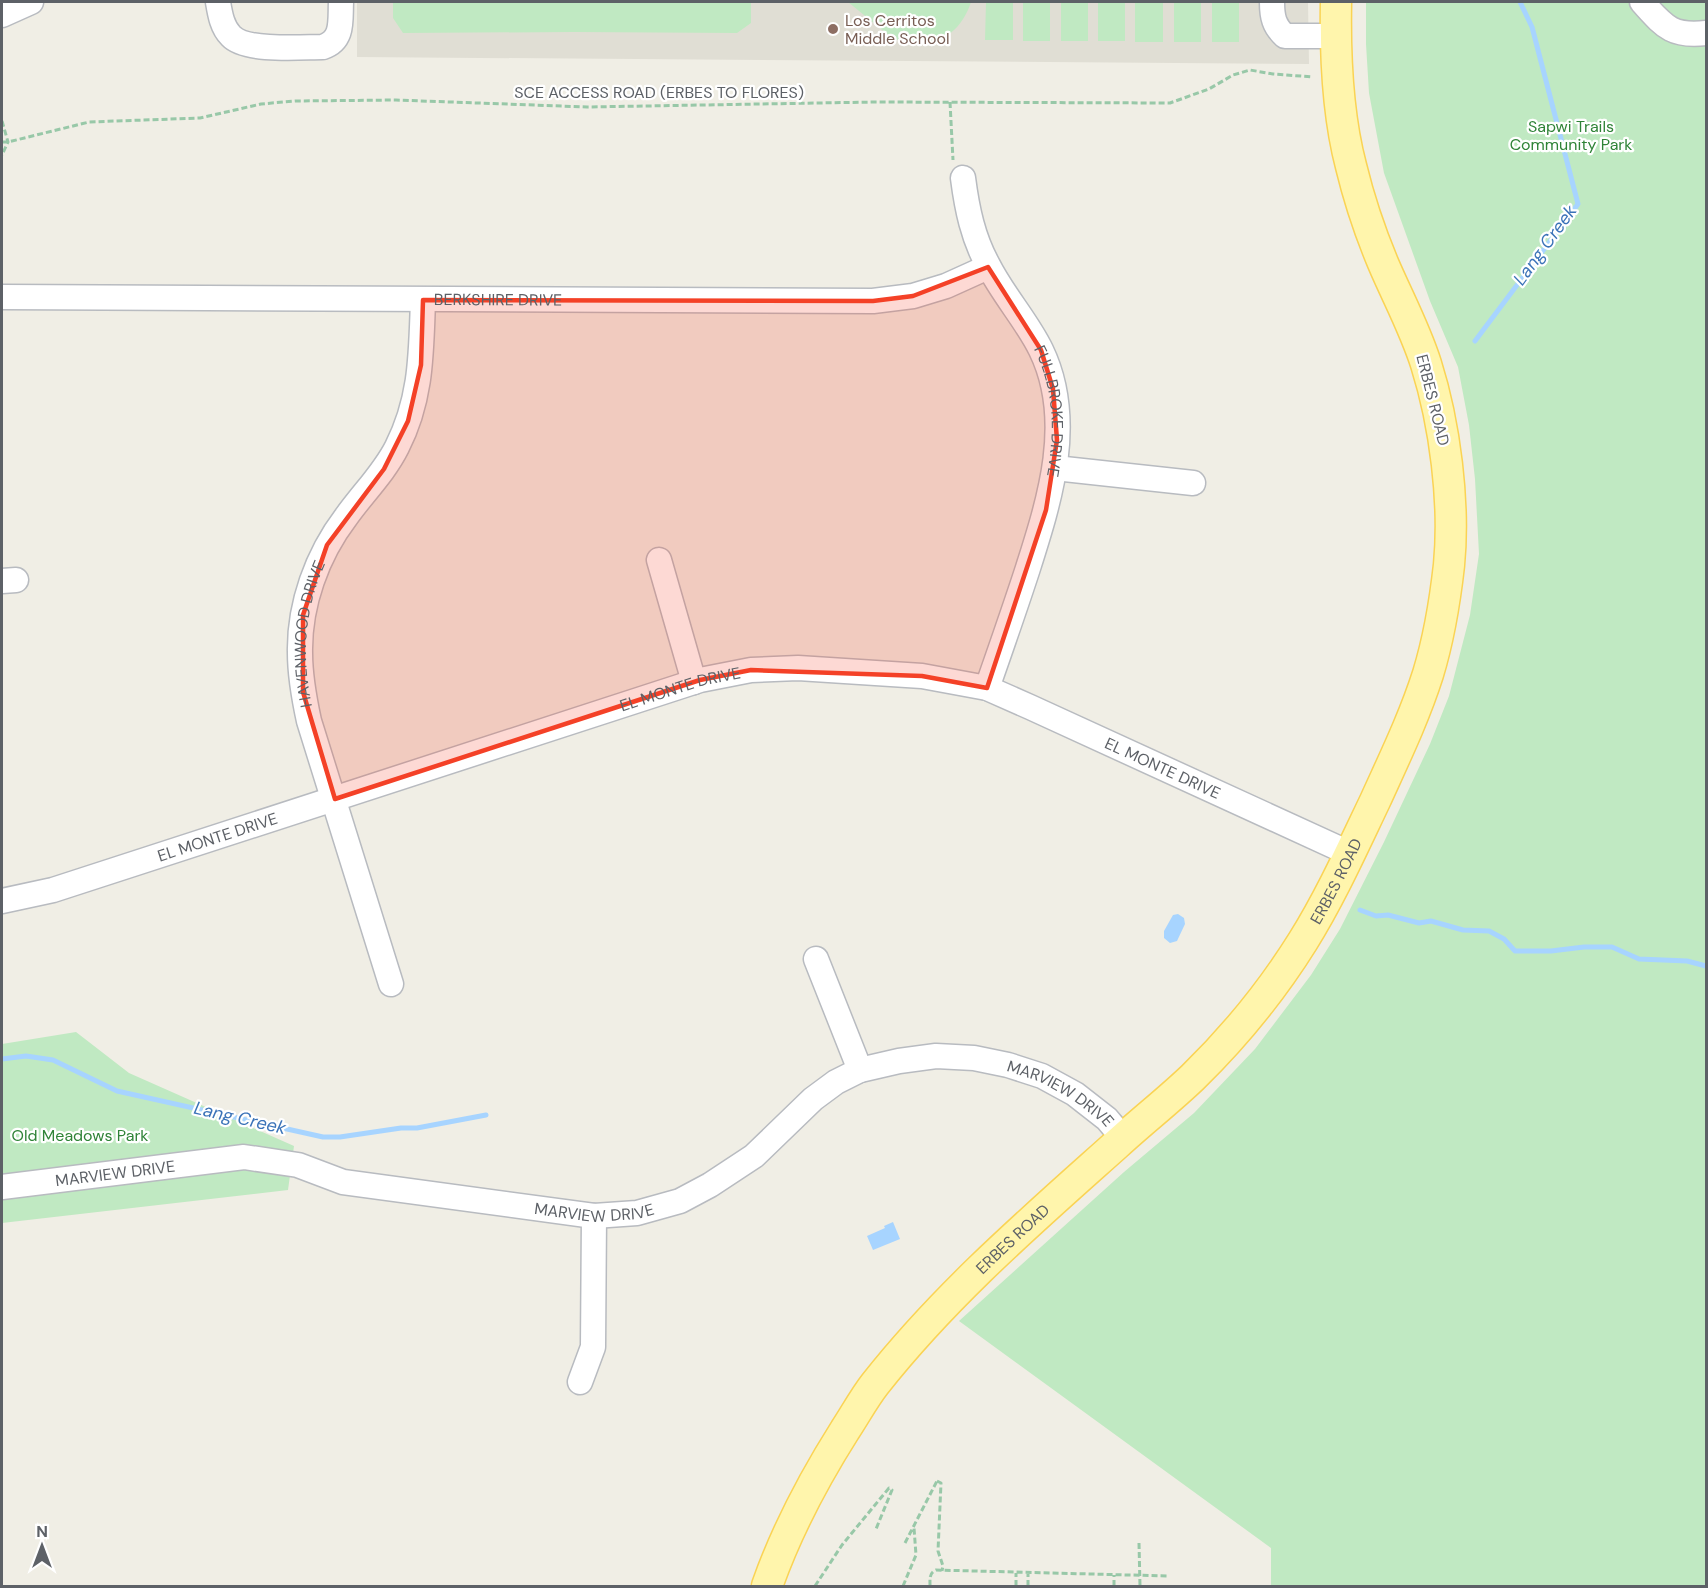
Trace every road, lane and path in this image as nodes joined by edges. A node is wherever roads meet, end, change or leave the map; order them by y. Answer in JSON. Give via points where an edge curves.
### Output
{"nodes":[{"id":1,"x":31,"y":2,"type":"edge"},
{"id":2,"x":218,"y":2,"type":"edge"},
{"id":3,"x":341,"y":2,"type":"edge"},
{"id":4,"x":1272,"y":2,"type":"edge"},
{"id":5,"x":1336,"y":2,"type":"edge"},
{"id":6,"x":1642,"y":2,"type":"edge"},
{"id":7,"x":2,"y":15,"type":"edge"},
{"id":8,"x":1707,"y":33,"type":"edge"},
{"id":9,"x":1335,"y":36,"type":"junction"},
{"id":10,"x":1313,"y":77,"type":"dead end"},
{"id":11,"x":950,"y":102,"type":"junction"},
{"id":12,"x":2,"y":121,"type":"edge"},
{"id":13,"x":2,"y":142,"type":"edge"},
{"id":14,"x":8,"y":142,"type":"junction"},
{"id":15,"x":2,"y":155,"type":"edge"},
{"id":16,"x":963,"y":178,"type":"joint"},
{"id":17,"x":988,"y":267,"type":"junction"},
{"id":18,"x":2,"y":297,"type":"edge"},
{"id":19,"x":423,"y":300,"type":"junction"},
{"id":20,"x":1055,"y":468,"type":"junction"},
{"id":21,"x":1193,"y":483,"type":"dead end"},
{"id":22,"x":659,"y":560,"type":"dead end"},
{"id":23,"x":694,"y":682,"type":"junction"},
{"id":24,"x":987,"y":688,"type":"junction"},
{"id":25,"x":335,"y":799,"type":"junction"},
{"id":26,"x":1350,"y":854,"type":"junction"},
{"id":27,"x":2,"y":901,"type":"edge"},
{"id":28,"x":816,"y":959,"type":"dead end"},
{"id":29,"x":391,"y":984,"type":"dead end"},
{"id":30,"x":860,"y":1070,"type":"junction"},
{"id":31,"x":1123,"y":1138,"type":"junction"},
{"id":32,"x":2,"y":1187,"type":"edge"},
{"id":33,"x":594,"y":1216,"type":"junction"},
{"id":34,"x":580,"y":1382,"type":"dead end"},
{"id":35,"x":914,"y":1526,"type":"junction"},
{"id":36,"x":876,"y":1529,"type":"dead end"},
{"id":37,"x":905,"y":1543,"type":"dead end"},
{"id":38,"x":1139,"y":1543,"type":"dead end"},
{"id":39,"x":942,"y":1571,"type":"junction"},
{"id":40,"x":1016,"y":1573,"type":"junction"},
{"id":41,"x":1028,"y":1573,"type":"junction"},
{"id":42,"x":1114,"y":1575,"type":"junction"},
{"id":43,"x":1140,"y":1575,"type":"junction"},
{"id":44,"x":1168,"y":1576,"type":"dead end"},
{"id":45,"x":767,"y":1587,"type":"edge"},
{"id":46,"x":815,"y":1587,"type":"edge"},
{"id":47,"x":903,"y":1587,"type":"edge"},
{"id":48,"x":930,"y":1587,"type":"edge"},
{"id":49,"x":1016,"y":1587,"type":"edge"},
{"id":50,"x":1028,"y":1587,"type":"edge"},
{"id":51,"x":1114,"y":1587,"type":"edge"},
{"id":52,"x":1140,"y":1587,"type":"edge"}],
"edges":[{"from":1,"to":7,"type":"street"},
{"from":2,"to":3,"type":"street","via":[[225,27],[241,43],[323,47],[331,45],[337,37]]},
{"from":4,"to":9,"type":"street","via":[[1276,28],[1285,36]]},
{"from":5,"to":9,"type":"main road","name":"ERBES ROAD"},
{"from":6,"to":8,"type":"street","via":[[1677,33]]},
{"from":9,"to":26,"type":"main road","name":"ERBES ROAD","via":[[1340,108],[1350,164],[1371,232],[1426,362],[1446,455],[1450,518],[1445,595],[1428,675],[1407,731]]},
{"from":10,"to":11,"type":"path","name":"SCE ACCESS ROAD (ERBES TO FLORES)","via":[[1250,70],[1170,103]]},
{"from":11,"to":14,"type":"path","name":"SCE ACCESS ROAD (ERBES TO FLORES)","via":[[587,107],[396,100],[295,101],[200,118],[89,122]]},
{"from":11,"to":16,"type":"path","via":[[953,170],[955,176]]},
{"from":12,"to":14,"type":"path"},
{"from":13,"to":14,"type":"path","name":"SCE ACCESS ROAD (ERBES TO FLORES)"},
{"from":14,"to":15,"type":"path"},
{"from":16,"to":17,"type":"street","name":"FULLBROKE DRIVE","via":[[970,222]]},
{"from":17,"to":19,"type":"street","name":"BERKSHIRE DRIVE","via":[[913,296],[873,301]]},
{"from":17,"to":20,"type":"street","name":"FULLBROKE DRIVE","via":[[1041,350],[1049,370],[1057,412]]},
{"from":18,"to":19,"type":"street","name":"BERKSHIRE DRIVE"},
{"from":19,"to":25,"type":"street","name":"HAVENWOOD DRIVE","via":[[421,365],[408,421],[384,469],[327,545],[303,615],[303,692]]},
{"from":20,"to":21,"type":"street"},
{"from":20,"to":24,"type":"street","name":"FULLBROKE DRIVE","via":[[1043,520]]},
{"from":22,"to":23,"type":"street"},
{"from":23,"to":24,"type":"street","name":"EL MONTE DRIVE","via":[[751,670],[798,668],[922,676]]},
{"from":23,"to":25,"type":"street","name":"EL MONTE DRIVE"},
{"from":24,"to":26,"type":"street","name":"EL MONTE DRIVE"},
{"from":25,"to":27,"type":"street","name":"EL MONTE DRIVE","via":[[53,890]]},
{"from":25,"to":29,"type":"street","name":"HAVENWOOD DRIVE"},
{"from":26,"to":31,"type":"main road","name":"ERBES ROAD","via":[[1304,940],[1256,1008],[1194,1076]]},
{"from":28,"to":30,"type":"street"},
{"from":30,"to":31,"type":"street","name":"MARVIEW DRIVE","via":[[936,1056],[1008,1065],[1042,1076],[1075,1094],[1107,1119]]},
{"from":30,"to":33,"type":"street","name":"MARVIEW DRIVE","via":[[813,1099],[754,1156],[710,1185],[680,1201],[637,1213]]},
{"from":31,"to":45,"type":"main road","name":"ERBES ROAD","via":[[1001,1248],[937,1313],[872,1388],[822,1466]]},
{"from":32,"to":33,"type":"street","name":"MARVIEW DRIVE","via":[[244,1157],[298,1164],[343,1182]]},
{"from":33,"to":34,"type":"street","via":[[593,1347]]},
{"from":35,"to":37,"type":"path"},
{"from":35,"to":39,"type":"path","via":[[938,1481],[938,1551]]},
{"from":35,"to":47,"type":"path","via":[[916,1555]]},
{"from":36,"to":46,"type":"path","via":[[892,1490],[889,1488],[842,1545]]},
{"from":38,"to":43,"type":"path"},
{"from":39,"to":40,"type":"path"},
{"from":39,"to":48,"type":"path","via":[[932,1572]]},
{"from":40,"to":41,"type":"path"},
{"from":40,"to":49,"type":"path"},
{"from":41,"to":42,"type":"path"},
{"from":41,"to":50,"type":"path"},
{"from":42,"to":43,"type":"path"},
{"from":42,"to":51,"type":"path"},
{"from":43,"to":44,"type":"path"},
{"from":43,"to":52,"type":"path"}]}
